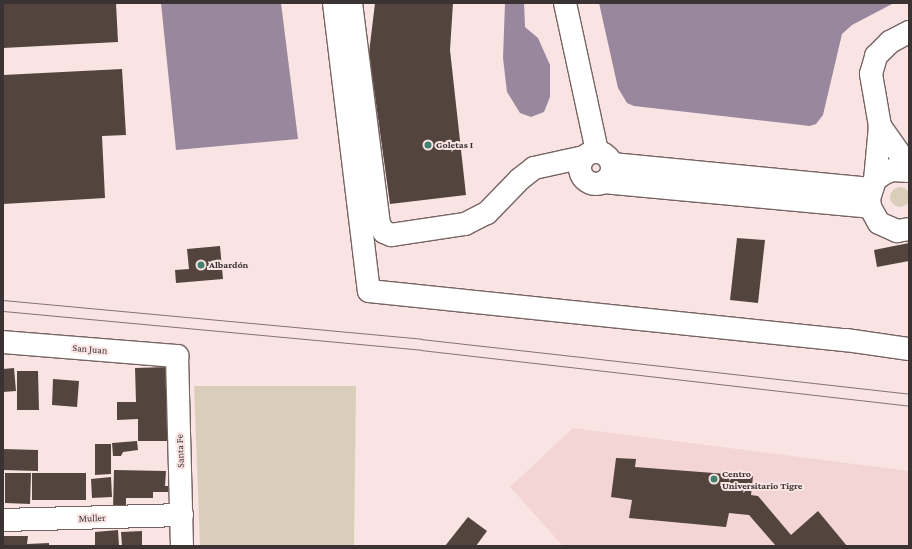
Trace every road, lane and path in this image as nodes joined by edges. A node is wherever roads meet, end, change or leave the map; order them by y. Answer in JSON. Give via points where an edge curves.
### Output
{"nodes":[{"id":1,"x":334,"y":3,"type":"edge"},
{"id":2,"x":351,"y":3,"type":"edge"},
{"id":3,"x":565,"y":3,"type":"edge"},
{"id":4,"x":909,"y":32,"type":"edge"},
{"id":5,"x":880,"y":126,"type":"junction"},
{"id":6,"x":596,"y":166,"type":"junction"},
{"id":7,"x":909,"y":167,"type":"edge"},
{"id":8,"x":909,"y":171,"type":"edge"},
{"id":9,"x":872,"y":192,"type":"junction"},
{"id":10,"x":908,"y":232,"type":"edge"},
{"id":11,"x":3,"y":342,"type":"edge"},
{"id":12,"x":909,"y":349,"type":"edge"},
{"id":13,"x":176,"y":356,"type":"joint"},
{"id":14,"x":182,"y":515,"type":"junction"},
{"id":15,"x":3,"y":520,"type":"edge"},
{"id":16,"x":182,"y":546,"type":"edge"}],
"edges":[{"from":1,"to":12,"type":"street","via":[[369,292],[846,340]]},
{"from":2,"to":6,"type":"street","via":[[379,224],[384,232],[391,235],[465,224],[487,213],[534,168]]},
{"from":3,"to":6,"type":"street"},
{"from":4,"to":5,"type":"street","via":[[890,42],[876,56],[871,74]]},
{"from":5,"to":7,"type":"street"},
{"from":5,"to":9,"type":"street"},
{"from":6,"to":9,"type":"street"},
{"from":8,"to":9,"type":"street","via":[[892,170]]},
{"from":9,"to":10,"type":"street","via":[[879,223],[887,228]]},
{"from":11,"to":13,"type":"street","name":"San Juan"},
{"from":13,"to":14,"type":"street","name":"Santa Fe"},
{"from":14,"to":15,"type":"street","name":"Muller"},
{"from":14,"to":16,"type":"street","name":"Santa Fe"}]}
